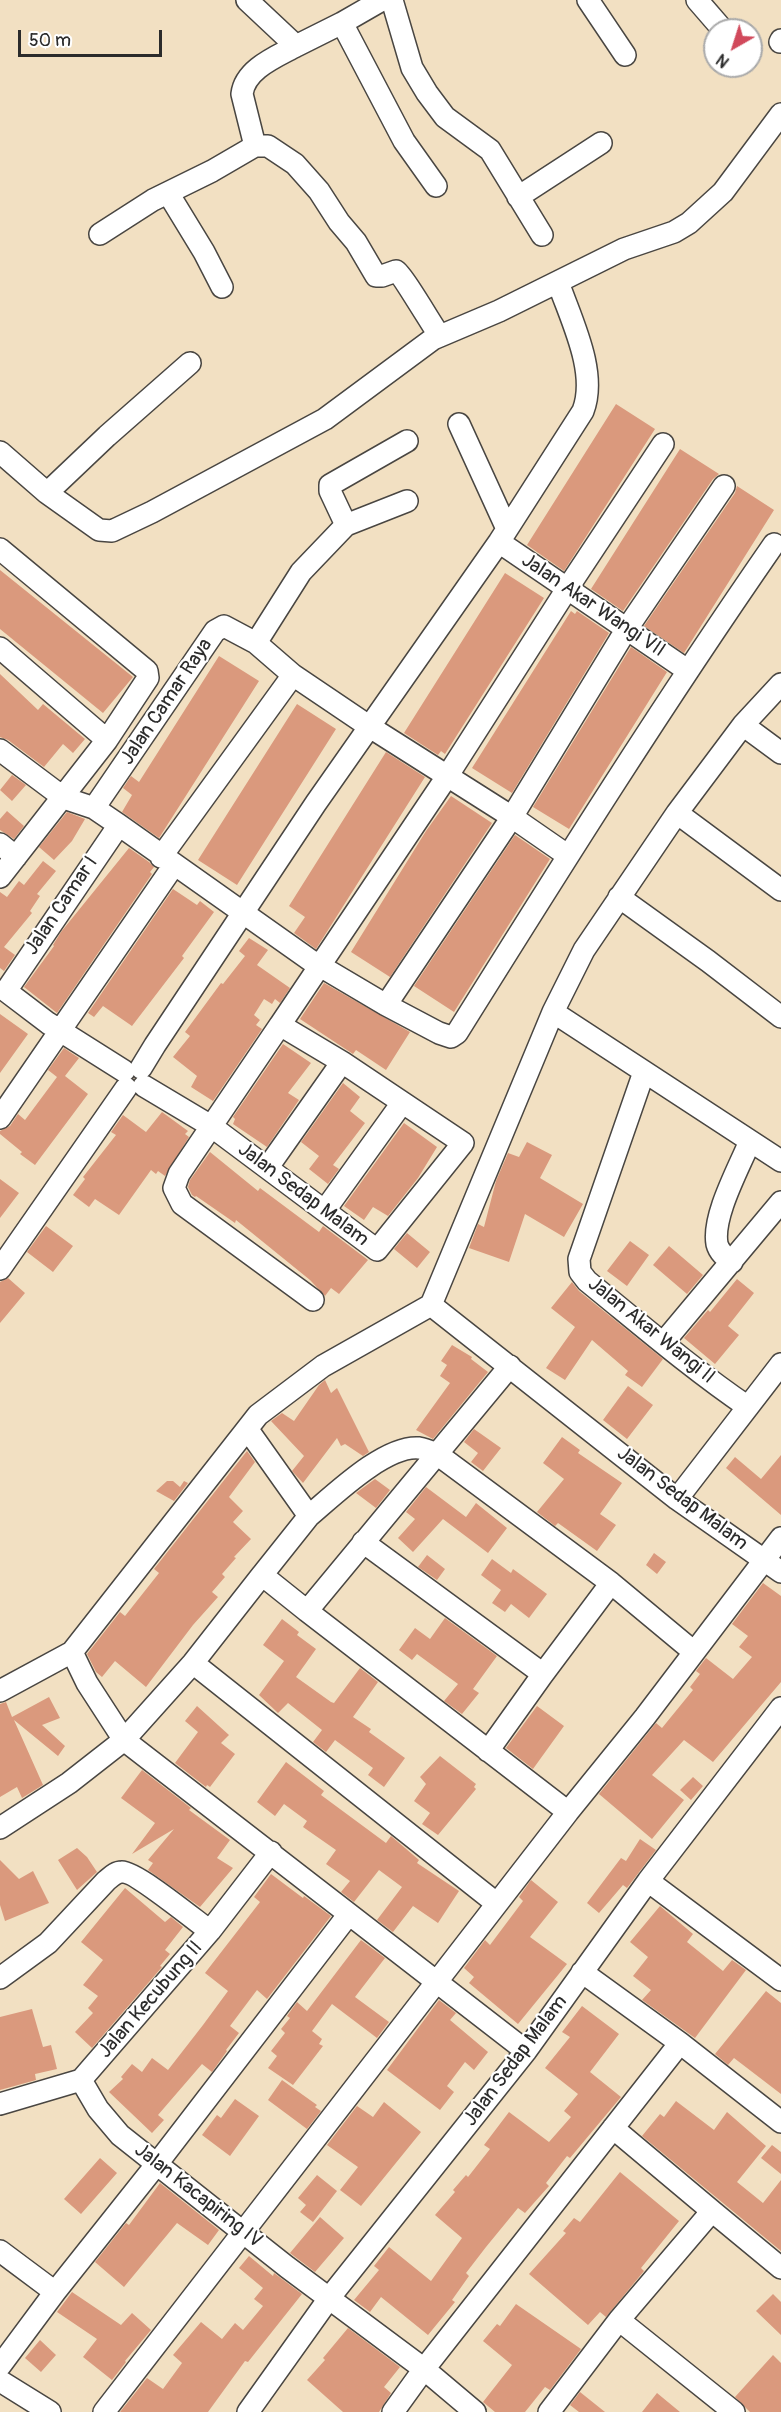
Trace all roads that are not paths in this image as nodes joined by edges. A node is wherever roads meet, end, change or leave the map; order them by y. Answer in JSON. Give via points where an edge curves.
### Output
{"nodes":[{"id":1,"x":247,"y":0,"type":"edge"},
{"id":2,"x":381,"y":0,"type":"edge"},
{"id":3,"x":392,"y":0,"type":"edge"},
{"id":4,"x":588,"y":0,"type":"edge"},
{"id":5,"x":698,"y":0,"type":"edge"},
{"id":6,"x":713,"y":18,"type":"edge"},
{"id":7,"x":342,"y":22,"type":"junction"},
{"id":8,"x":296,"y":46,"type":"junction"},
{"id":9,"x":626,"y":55,"type":"dead end"},
{"id":10,"x":781,"y":114,"type":"edge"},
{"id":11,"x":602,"y":143,"type":"dead end"},
{"id":12,"x":255,"y":146,"type":"junction"},
{"id":13,"x":436,"y":186,"type":"dead end"},
{"id":14,"x":168,"y":193,"type":"junction"},
{"id":15,"x":518,"y":196,"type":"junction"},
{"id":16,"x":100,"y":234,"type":"dead end"},
{"id":17,"x":542,"y":235,"type":"dead end"},
{"id":18,"x":558,"y":282,"type":"junction"},
{"id":19,"x":222,"y":287,"type":"dead end"},
{"id":20,"x":439,"y":335,"type":"junction"},
{"id":21,"x":190,"y":363,"type":"dead end"},
{"id":22,"x":459,"y":424,"type":"dead end"},
{"id":23,"x":407,"y":441,"type":"dead end"},
{"id":24,"x":663,"y":444,"type":"dead end"},
{"id":25,"x":0,"y":452,"type":"edge"},
{"id":26,"x":724,"y":486,"type":"dead end"},
{"id":27,"x":47,"y":494,"type":"junction"},
{"id":28,"x":407,"y":501,"type":"dead end"},
{"id":29,"x":346,"y":525,"type":"junction"},
{"id":30,"x":503,"y":535,"type":"junction"},
{"id":31,"x":774,"y":544,"type":"dead end"},
{"id":32,"x":0,"y":549,"type":"edge"},
{"id":33,"x":567,"y":589,"type":"junction"},
{"id":34,"x":626,"y":630,"type":"junction"},
{"id":35,"x":256,"y":643,"type":"junction"},
{"id":36,"x":0,"y":648,"type":"edge"},
{"id":37,"x":687,"y":670,"type":"junction"},
{"id":38,"x":293,"y":675,"type":"junction"},
{"id":39,"x":781,"y":684,"type":"edge"},
{"id":40,"x":743,"y":725,"type":"junction"},
{"id":41,"x":370,"y":727,"type":"junction"},
{"id":42,"x":107,"y":740,"type":"junction"},
{"id":43,"x":0,"y":750,"type":"edge"},
{"id":44,"x":781,"y":753,"type":"edge"},
{"id":45,"x":448,"y":775,"type":"junction"},
{"id":46,"x":64,"y":798,"type":"junction"},
{"id":47,"x":93,"y":808,"type":"junction"},
{"id":48,"x":677,"y":813,"type":"junction"},
{"id":49,"x":512,"y":817,"type":"junction"},
{"id":50,"x":119,"y":825,"type":"junction"},
{"id":51,"x":8,"y":851,"type":"edge"},
{"id":52,"x":567,"y":855,"type":"junction"},
{"id":53,"x":168,"y":861,"type":"junction"},
{"id":54,"x":0,"y":877,"type":"edge"},
{"id":55,"x":781,"y":891,"type":"edge"},
{"id":56,"x":619,"y":897,"type":"junction"},
{"id":57,"x":244,"y":912,"type":"junction"},
{"id":58,"x":319,"y":966,"type":"junction"},
{"id":59,"x":6,"y":988,"type":"joint"},
{"id":60,"x":386,"y":1005,"type":"junction"},
{"id":61,"x":553,"y":1012,"type":"junction"},
{"id":62,"x":781,"y":1017,"type":"edge"},
{"id":63,"x":280,"y":1025,"type":"junction"},
{"id":64,"x":59,"y":1030,"type":"junction"},
{"id":65,"x":342,"y":1062,"type":"junction"},
{"id":66,"x":644,"y":1072,"type":"junction"},
{"id":67,"x":134,"y":1078,"type":"junction"},
{"id":68,"x":7,"y":1092,"type":"edge"},
{"id":69,"x":402,"y":1103,"type":"junction"},
{"id":70,"x":0,"y":1118,"type":"edge"},
{"id":71,"x":211,"y":1126,"type":"junction"},
{"id":72,"x":750,"y":1141,"type":"junction"},
{"id":73,"x":781,"y":1161,"type":"edge"},
{"id":74,"x":268,"y":1167,"type":"junction"},
{"id":75,"x":781,"y":1202,"type":"edge"},
{"id":76,"x":325,"y":1210,"type":"junction"},
{"id":77,"x":732,"y":1262,"type":"junction"},
{"id":78,"x":0,"y":1269,"type":"edge"},
{"id":79,"x":313,"y":1300,"type":"dead end"},
{"id":80,"x":431,"y":1305,"type":"junction"},
{"id":81,"x":663,"y":1343,"type":"junction"},
{"id":82,"x":781,"y":1364,"type":"edge"},
{"id":83,"x":510,"y":1366,"type":"junction"},
{"id":84,"x":748,"y":1407,"type":"junction"},
{"id":85,"x":248,"y":1430,"type":"junction"},
{"id":86,"x":437,"y":1454,"type":"junction"},
{"id":87,"x":677,"y":1499,"type":"junction"},
{"id":88,"x":309,"y":1516,"type":"junction"},
{"id":89,"x":781,"y":1538,"type":"edge"},
{"id":90,"x":363,"y":1542,"type":"junction"},
{"id":91,"x":764,"y":1559,"type":"junction"},
{"id":92,"x":781,"y":1572,"type":"edge"},
{"id":93,"x":262,"y":1575,"type":"junction"},
{"id":94,"x":611,"y":1583,"type":"junction"},
{"id":95,"x":307,"y":1611,"type":"junction"},
{"id":96,"x":72,"y":1652,"type":"junction"},
{"id":97,"x":694,"y":1652,"type":"junction"},
{"id":98,"x":193,"y":1663,"type":"junction"},
{"id":99,"x":543,"y":1674,"type":"junction"},
{"id":100,"x":0,"y":1691,"type":"edge"},
{"id":101,"x":781,"y":1708,"type":"edge"},
{"id":102,"x":124,"y":1740,"type":"junction"},
{"id":103,"x":488,"y":1751,"type":"junction"},
{"id":104,"x":568,"y":1812,"type":"junction"},
{"id":105,"x":0,"y":1828,"type":"edge"},
{"id":106,"x":271,"y":1852,"type":"junction"},
{"id":107,"x":648,"y":1881,"type":"junction"},
{"id":108,"x":496,"y":1903,"type":"junction"},
{"id":109,"x":349,"y":1914,"type":"junction"},
{"id":110,"x":210,"y":1931,"type":"junction"},
{"id":111,"x":582,"y":1972,"type":"junction"},
{"id":112,"x":0,"y":1978,"type":"edge"},
{"id":113,"x":781,"y":1980,"type":"edge"},
{"id":114,"x":436,"y":1983,"type":"junction"},
{"id":115,"x":681,"y":2043,"type":"junction"},
{"id":116,"x":526,"y":2050,"type":"junction"},
{"id":117,"x":81,"y":2080,"type":"junction"},
{"id":118,"x":0,"y":2104,"type":"edge"},
{"id":119,"x":781,"y":2122,"type":"edge"},
{"id":120,"x":613,"y":2128,"type":"junction"},
{"id":121,"x":156,"y":2165,"type":"junction"},
{"id":122,"x":712,"y":2211,"type":"junction"},
{"id":123,"x":244,"y":2230,"type":"junction"},
{"id":124,"x":0,"y":2251,"type":"edge"},
{"id":125,"x":781,"y":2268,"type":"edge"},
{"id":126,"x":56,"y":2292,"type":"junction"},
{"id":127,"x":330,"y":2297,"type":"junction"},
{"id":128,"x":619,"y":2320,"type":"junction"},
{"id":129,"x":0,"y":2366,"type":"edge"},
{"id":130,"x":424,"y":2369,"type":"junction"},
{"id":131,"x":0,"y":2381,"type":"edge"},
{"id":132,"x":720,"y":2408,"type":"edge"},
{"id":133,"x":50,"y":2412,"type":"edge"},
{"id":134,"x":104,"y":2412,"type":"edge"},
{"id":135,"x":248,"y":2412,"type":"edge"},
{"id":136,"x":393,"y":2412,"type":"edge"},
{"id":137,"x":475,"y":2412,"type":"edge"},
{"id":138,"x":549,"y":2412,"type":"edge"}],
"edges":[{"from":1,"to":8,"type":"street"},
{"from":2,"to":7,"type":"street"},
{"from":3,"to":15,"type":"street","via":[[412,68],[427,93],[445,117],[490,150]]},
{"from":4,"to":9,"type":"street"},
{"from":5,"to":6,"type":"street"},
{"from":7,"to":8,"type":"street"},
{"from":7,"to":13,"type":"street","via":[[404,141]]},
{"from":8,"to":12,"type":"street","via":[[254,72],[243,87]]},
{"from":10,"to":18,"type":"street","via":[[723,192],[689,224],[624,249]]},
{"from":11,"to":15,"type":"street"},
{"from":12,"to":14,"type":"street"},
{"from":12,"to":20,"type":"street","via":[[268,147],[295,164],[356,242],[376,276],[396,271],[401,274]]},
{"from":14,"to":16,"type":"street"},
{"from":14,"to":19,"type":"street"},
{"from":15,"to":17,"type":"street"},
{"from":18,"to":20,"type":"street"},
{"from":18,"to":30,"type":"street","via":[[588,371],[587,402]]},
{"from":20,"to":27,"type":"street","via":[[325,419],[126,526],[99,530]]},
{"from":21,"to":27,"type":"street"},
{"from":22,"to":30,"type":"street"},
{"from":23,"to":29,"type":"street","via":[[330,485]]},
{"from":24,"to":33,"type":"street"},
{"from":25,"to":27,"type":"street"},
{"from":26,"to":34,"type":"street"},
{"from":28,"to":29,"type":"street"},
{"from":29,"to":35,"type":"street","via":[[301,573]]},
{"from":30,"to":33,"type":"street","name":"Jalan Akar Wangi VII"},
{"from":30,"to":41,"type":"street"},
{"from":31,"to":37,"type":"street"},
{"from":32,"to":42,"type":"street","via":[[147,671],[146,685]]},
{"from":33,"to":34,"type":"street","name":"Jalan Akar Wangi VII"},
{"from":33,"to":45,"type":"street"},
{"from":34,"to":37,"type":"street","name":"Jalan Akar Wangi VII"},
{"from":34,"to":49,"type":"street"},
{"from":35,"to":38,"type":"street","name":"Jalan Camar Raya"},
{"from":35,"to":47,"type":"street","name":"Jalan Camar Raya","via":[[224,626],[215,631]]},
{"from":36,"to":42,"type":"street"},
{"from":37,"to":52,"type":"street"},
{"from":38,"to":41,"type":"street","name":"Jalan Camar Raya"},
{"from":38,"to":53,"type":"street"},
{"from":39,"to":40,"type":"street"},
{"from":40,"to":44,"type":"street"},
{"from":40,"to":48,"type":"street"},
{"from":41,"to":45,"type":"street","name":"Jalan Camar Raya"},
{"from":41,"to":57,"type":"street"},
{"from":42,"to":46,"type":"street"},
{"from":43,"to":46,"type":"street"},
{"from":45,"to":49,"type":"street","name":"Jalan Camar Raya"},
{"from":45,"to":58,"type":"street"},
{"from":46,"to":47,"type":"street"},
{"from":46,"to":51,"type":"street"},
{"from":47,"to":50,"type":"street"},
{"from":48,"to":55,"type":"street"},
{"from":48,"to":56,"type":"street"},
{"from":49,"to":52,"type":"street","name":"Jalan Camar Raya"},
{"from":49,"to":60,"type":"street"},
{"from":50,"to":53,"type":"street"},
{"from":50,"to":59,"type":"street","name":"Jalan Camar I"},
{"from":51,"to":54,"type":"street"},
{"from":52,"to":60,"type":"street","via":[[457,1033],[451,1037],[439,1033]]},
{"from":53,"to":57,"type":"street"},
{"from":53,"to":64,"type":"street"},
{"from":56,"to":61,"type":"street","via":[[584,950]]},
{"from":56,"to":62,"type":"street"},
{"from":57,"to":58,"type":"street"},
{"from":57,"to":67,"type":"street"},
{"from":58,"to":60,"type":"street"},
{"from":58,"to":63,"type":"street"},
{"from":59,"to":64,"type":"street","name":"Jalan Sedap Malam","via":[[9,995]]},
{"from":61,"to":66,"type":"street"},
{"from":61,"to":80,"type":"street"},
{"from":63,"to":65,"type":"street"},
{"from":63,"to":71,"type":"street"},
{"from":64,"to":67,"type":"street","name":"Jalan Sedap Malam"},
{"from":64,"to":68,"type":"street"},
{"from":65,"to":69,"type":"street"},
{"from":65,"to":74,"type":"street"},
{"from":66,"to":72,"type":"street"},
{"from":66,"to":81,"type":"street","name":"Jalan Akar Wangi II","via":[[579,1259],[580,1272],[587,1281]]},
{"from":67,"to":71,"type":"street","name":"Jalan Sedap Malam"},
{"from":67,"to":78,"type":"street"},
{"from":68,"to":70,"type":"street"},
{"from":69,"to":76,"type":"street"},
{"from":69,"to":76,"type":"street","name":"Jalan Sedap Malam","via":[[463,1143],[377,1250]]},
{"from":71,"to":74,"type":"street","name":"Jalan Sedap Malam"},
{"from":71,"to":79,"type":"street","via":[[176,1181],[174,1188],[182,1204]]},
{"from":72,"to":73,"type":"street"},
{"from":72,"to":77,"type":"street","via":[[718,1221],[718,1246]]},
{"from":74,"to":76,"type":"street","name":"Jalan Sedap Malam"},
{"from":75,"to":77,"type":"street"},
{"from":77,"to":81,"type":"street"},
{"from":80,"to":83,"type":"street","name":"Jalan Sedap Malam"},
{"from":80,"to":85,"type":"street","via":[[323,1366],[258,1415]]},
{"from":81,"to":84,"type":"street","name":"Jalan Akar Wangi II"},
{"from":82,"to":84,"type":"street"},
{"from":83,"to":86,"type":"street"},
{"from":83,"to":87,"type":"street","name":"Jalan Sedap Malam"},
{"from":84,"to":87,"type":"street"},
{"from":85,"to":88,"type":"street"},
{"from":85,"to":96,"type":"street"},
{"from":86,"to":88,"type":"street","via":[[420,1448],[402,1449],[356,1475]]},
{"from":86,"to":90,"type":"street"},
{"from":86,"to":94,"type":"street"},
{"from":87,"to":91,"type":"street","name":"Jalan Sedap Malam"},
{"from":88,"to":93,"type":"street"},
{"from":89,"to":91,"type":"street"},
{"from":90,"to":95,"type":"street"},
{"from":90,"to":99,"type":"street"},
{"from":91,"to":92,"type":"street","name":"Jalan Sedap Malam"},
{"from":91,"to":97,"type":"street"},
{"from":93,"to":95,"type":"street"},
{"from":93,"to":98,"type":"street"},
{"from":94,"to":97,"type":"street"},
{"from":94,"to":99,"type":"street"},
{"from":95,"to":103,"type":"street"},
{"from":96,"to":100,"type":"street"},
{"from":96,"to":102,"type":"street"},
{"from":97,"to":104,"type":"street"},
{"from":98,"to":102,"type":"street"},
{"from":98,"to":108,"type":"street"},
{"from":99,"to":103,"type":"street"},
{"from":101,"to":107,"type":"street","name":"Jalan Sedap Malam"},
{"from":102,"to":105,"type":"street","via":[[69,1783]]},
{"from":102,"to":106,"type":"street"},
{"from":103,"to":104,"type":"street"},
{"from":104,"to":108,"type":"street"},
{"from":106,"to":109,"type":"street"},
{"from":106,"to":110,"type":"street","name":"Jalan Kecubung II"},
{"from":107,"to":111,"type":"street","name":"Jalan Sedap Malam"},
{"from":107,"to":113,"type":"street"},
{"from":108,"to":114,"type":"street"},
{"from":109,"to":114,"type":"street"},
{"from":109,"to":121,"type":"street"},
{"from":110,"to":112,"type":"street","via":[[123,1871],[106,1881],[48,1943]]},
{"from":110,"to":117,"type":"street","name":"Jalan Kecubung II"},
{"from":111,"to":115,"type":"street"},
{"from":111,"to":116,"type":"street","name":"Jalan Sedap Malam"},
{"from":114,"to":116,"type":"street"},
{"from":114,"to":123,"type":"street"},
{"from":115,"to":119,"type":"street"},
{"from":115,"to":120,"type":"street"},
{"from":116,"to":127,"type":"street","name":"Jalan Sedap Malam"},
{"from":117,"to":118,"type":"street"},
{"from":117,"to":121,"type":"street","name":"Jalan Kacapiring IV","via":[[120,2135]]},
{"from":120,"to":122,"type":"street"},
{"from":120,"to":130,"type":"street"},
{"from":121,"to":123,"type":"street","name":"Jalan Kacapiring IV"},
{"from":121,"to":126,"type":"street"},
{"from":122,"to":125,"type":"street"},
{"from":122,"to":128,"type":"street"},
{"from":123,"to":127,"type":"street","name":"Jalan Kacapiring IV"},
{"from":123,"to":134,"type":"street"},
{"from":124,"to":126,"type":"street"},
{"from":126,"to":129,"type":"street"},
{"from":127,"to":130,"type":"street","name":"Jalan Kacapiring IV"},
{"from":127,"to":135,"type":"street","name":"Jalan Sedap Malam"},
{"from":128,"to":132,"type":"street"},
{"from":128,"to":138,"type":"street"},
{"from":130,"to":136,"type":"street"},
{"from":130,"to":137,"type":"street","name":"Jalan Kacapiring IV"},
{"from":131,"to":133,"type":"street"}]}
